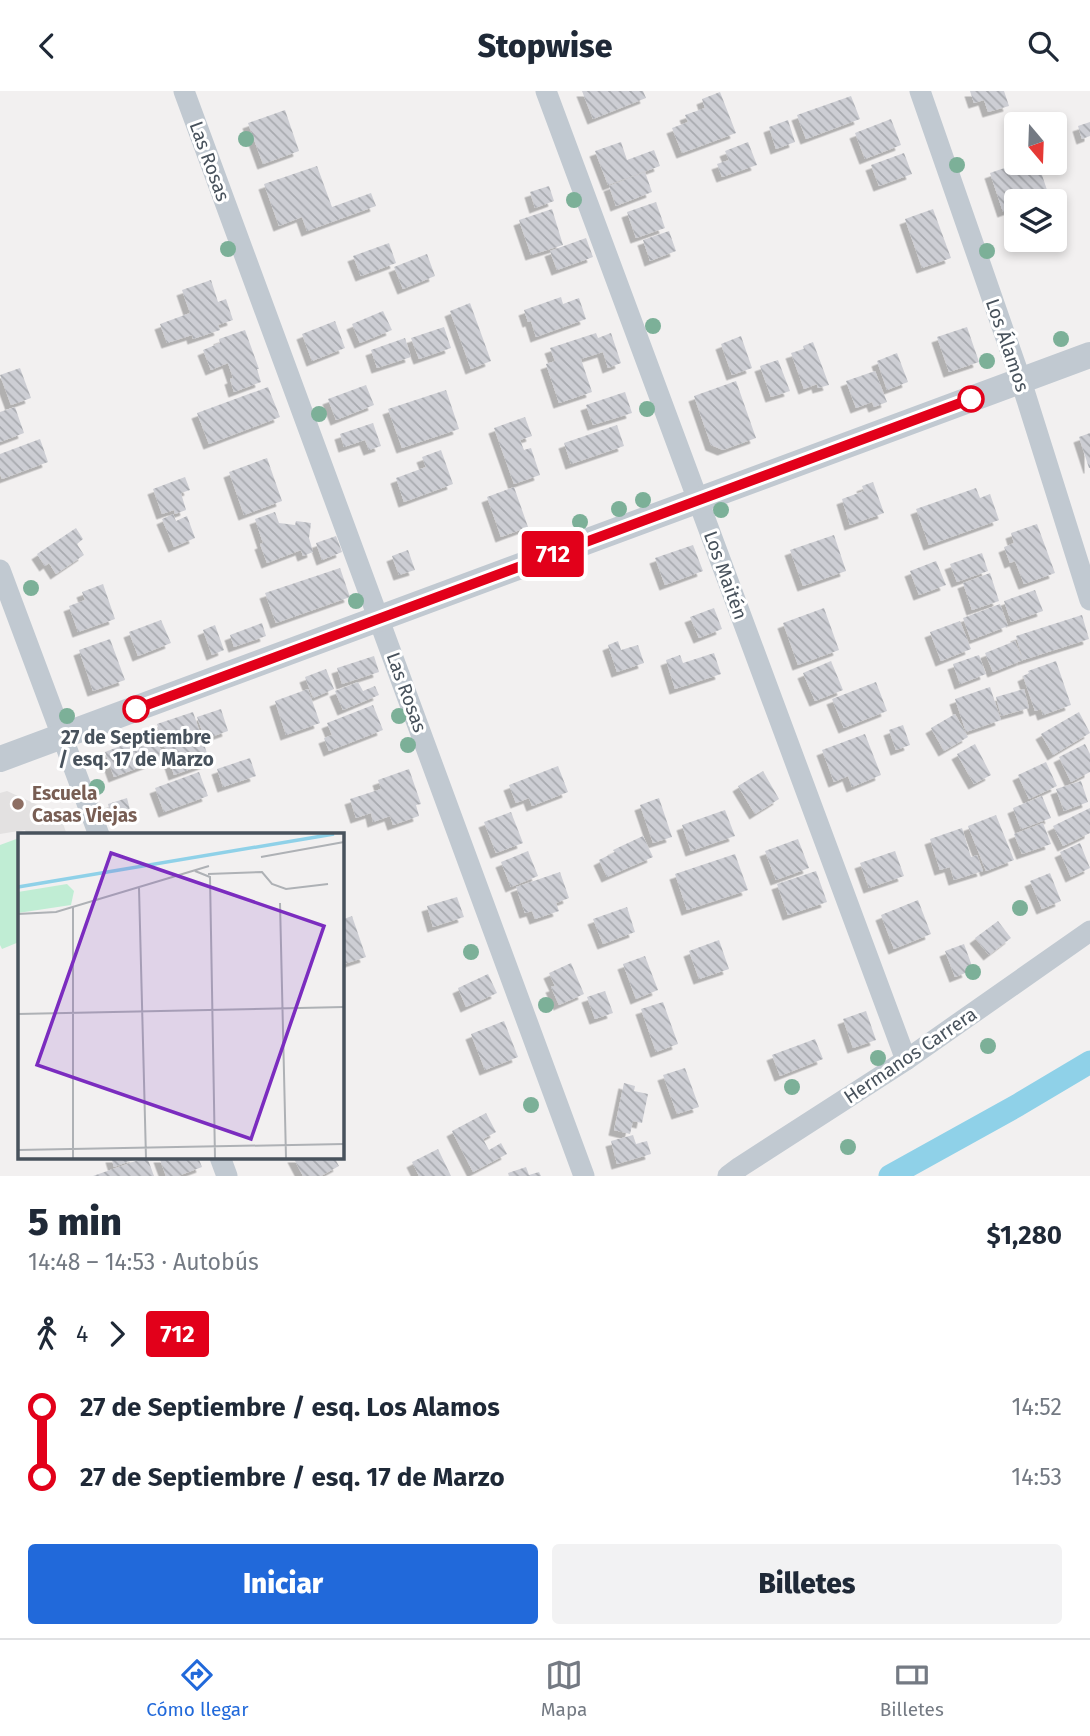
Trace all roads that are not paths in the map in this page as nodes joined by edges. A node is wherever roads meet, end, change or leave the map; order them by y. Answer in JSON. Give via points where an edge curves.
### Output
{"nodes":[{"id":1,"x":184,"y":91,"type":"edge"},
{"id":2,"x":546,"y":91,"type":"edge"},
{"id":3,"x":920,"y":91,"type":"edge"},
{"id":4,"x":1090,"y":355,"type":"edge"},
{"id":5,"x":1021,"y":381,"type":"junction"},
{"id":6,"x":698,"y":501,"type":"junction"},
{"id":7,"x":0,"y":570,"type":"edge"},
{"id":8,"x":1090,"y":600,"type":"edge"},
{"id":9,"x":379,"y":619,"type":"junction"},
{"id":10,"x":62,"y":736,"type":"junction"},
{"id":11,"x":0,"y":759,"type":"edge"},
{"id":12,"x":98,"y":833,"type":"edge"},
{"id":13,"x":1090,"y":931,"type":"edge"},
{"id":14,"x":906,"y":1060,"type":"junction"},
{"id":15,"x":221,"y":1159,"type":"edge"},
{"id":16,"x":227,"y":1176,"type":"edge"},
{"id":17,"x":584,"y":1176,"type":"edge"},
{"id":18,"x":728,"y":1176,"type":"edge"}],
"edges":[{"from":1,"to":9,"type":"street","name":"Las Rosas"},
{"from":2,"to":6,"type":"street","name":"Los Maitén"},
{"from":3,"to":5,"type":"street","name":"Los Álamos"},
{"from":4,"to":5,"type":"street"},
{"from":5,"to":6,"type":"street"},
{"from":5,"to":8,"type":"street","name":"Los Álamos"},
{"from":6,"to":9,"type":"street"},
{"from":6,"to":14,"type":"street","name":"Los Maitén"},
{"from":7,"to":10,"type":"street"},
{"from":9,"to":10,"type":"street"},
{"from":9,"to":17,"type":"street","name":"Las Rosas"},
{"from":10,"to":11,"type":"street"},
{"from":10,"to":12,"type":"street"},
{"from":13,"to":14,"type":"street","name":"Hermanos Carrera"},
{"from":14,"to":18,"type":"street","name":"Hermanos Carrera"},
{"from":15,"to":16,"type":"street"}]}
